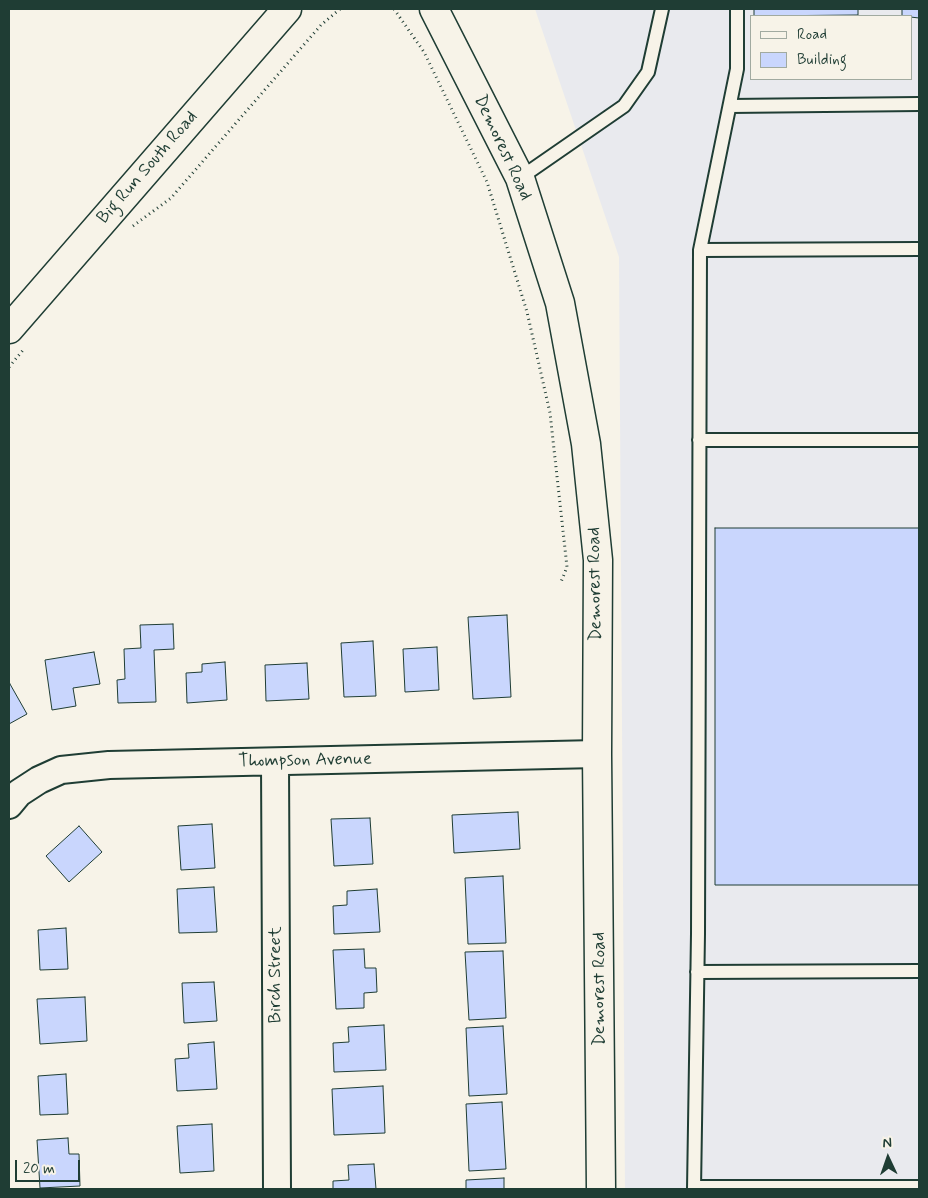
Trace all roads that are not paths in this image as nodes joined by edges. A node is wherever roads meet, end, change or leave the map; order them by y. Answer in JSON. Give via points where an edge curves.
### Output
{"nodes":[{"id":1,"x":287,"y":9,"type":"edge"},
{"id":2,"x":434,"y":9,"type":"edge"},
{"id":3,"x":662,"y":9,"type":"edge"},
{"id":4,"x":737,"y":9,"type":"edge"},
{"id":5,"x":919,"y":104,"type":"edge"},
{"id":6,"x":730,"y":106,"type":"junction"},
{"id":7,"x":520,"y":178,"type":"junction"},
{"id":8,"x":919,"y":249,"type":"edge"},
{"id":9,"x":700,"y":250,"type":"junction"},
{"id":10,"x":18,"y":337,"type":"edge"},
{"id":11,"x":699,"y":440,"type":"junction"},
{"id":12,"x":919,"y":440,"type":"edge"},
{"id":13,"x":597,"y":754,"type":"junction"},
{"id":14,"x":275,"y":762,"type":"junction"},
{"id":15,"x":14,"y":799,"type":"edge"},
{"id":16,"x":919,"y":971,"type":"edge"},
{"id":17,"x":698,"y":972,"type":"junction"},
{"id":18,"x":919,"y":1187,"type":"edge"},
{"id":19,"x":694,"y":1188,"type":"edge"},
{"id":20,"x":277,"y":1189,"type":"edge"},
{"id":21,"x":600,"y":1189,"type":"edge"}],
"edges":[{"from":1,"to":10,"type":"street","name":"Big Run South Road"},
{"from":2,"to":7,"type":"street","name":"Demorest Road"},
{"from":3,"to":7,"type":"lane","via":[[648,72],[624,106]]},
{"from":4,"to":6,"type":"lane","via":[[738,68]]},
{"from":5,"to":6,"type":"lane"},
{"from":6,"to":9,"type":"lane"},
{"from":7,"to":13,"type":"street","name":"Demorest Road","via":[[560,303],[586,444],[598,560]]},
{"from":8,"to":9,"type":"lane"},
{"from":9,"to":11,"type":"lane"},
{"from":11,"to":12,"type":"lane"},
{"from":11,"to":17,"type":"lane"},
{"from":13,"to":14,"type":"street","name":"Thompson Avenue"},
{"from":13,"to":21,"type":"street","name":"Demorest Road"},
{"from":14,"to":15,"type":"street","name":"Thompson Avenue","via":[[109,765],[61,770],[39,780]]},
{"from":14,"to":20,"type":"street","name":"Birch Street"},
{"from":16,"to":17,"type":"lane"},
{"from":17,"to":19,"type":"lane"},
{"from":18,"to":19,"type":"lane"}]}
